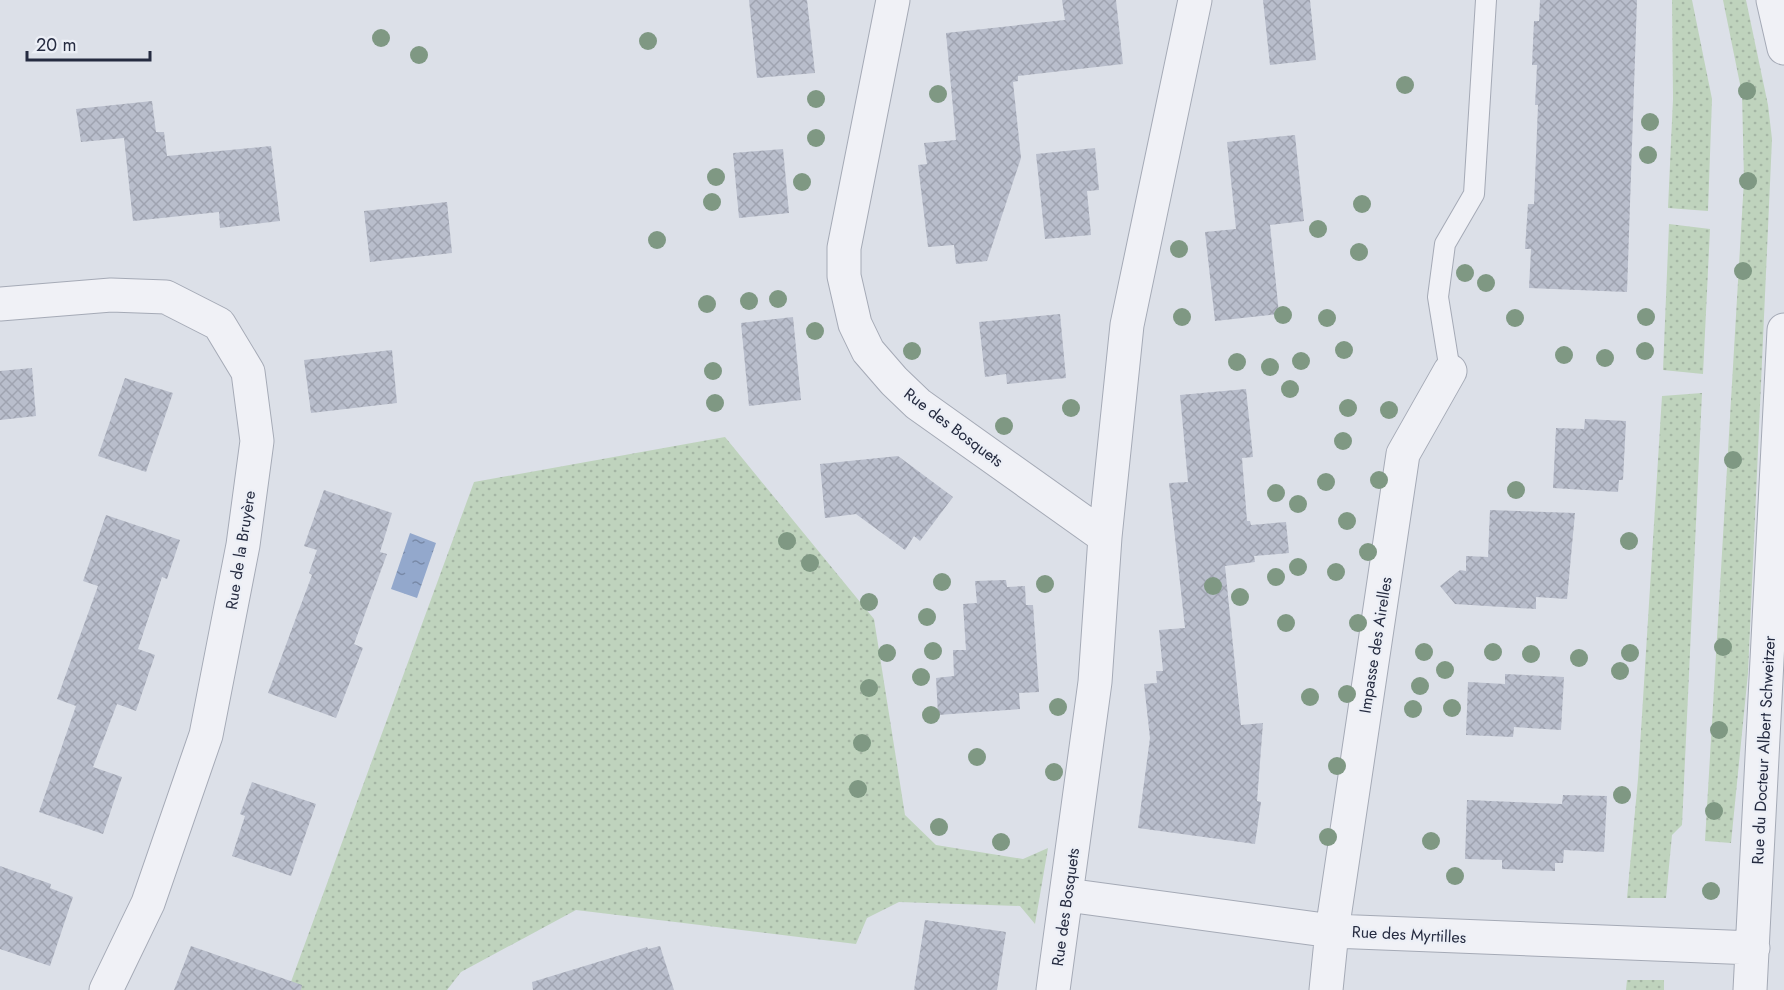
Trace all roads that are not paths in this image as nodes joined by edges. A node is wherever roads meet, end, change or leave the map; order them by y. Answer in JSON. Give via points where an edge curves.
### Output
{"nodes":[{"id":1,"x":893,"y":0,"type":"edge"},
{"id":2,"x":1195,"y":0,"type":"edge"},
{"id":3,"x":1486,"y":0,"type":"edge"},
{"id":4,"x":1773,"y":0,"type":"edge"},
{"id":5,"x":1784,"y":41,"type":"edge"},
{"id":6,"x":0,"y":304,"type":"edge"},
{"id":7,"x":1784,"y":330,"type":"edge"},
{"id":8,"x":1450,"y":371,"type":"joint"},
{"id":9,"x":1105,"y":537,"type":"junction"},
{"id":10,"x":1067,"y":895,"type":"junction"},
{"id":11,"x":1332,"y":931,"type":"junction"},
{"id":12,"x":1753,"y":948,"type":"junction"},
{"id":13,"x":106,"y":990,"type":"edge"},
{"id":14,"x":1053,"y":990,"type":"edge"},
{"id":15,"x":1326,"y":990,"type":"edge"},
{"id":16,"x":1750,"y":990,"type":"edge"}],
"edges":[{"from":1,"to":9,"type":"street","name":"Rue des Bosquets","via":[[844,248],[844,276],[855,324],[868,351],[918,404]]},
{"from":2,"to":9,"type":"street","name":"Rue des Bosquets","via":[[1127,325]]},
{"from":3,"to":8,"type":"lane","via":[[1474,194],[1445,244],[1438,297]]},
{"from":4,"to":5,"type":"street"},
{"from":6,"to":13,"type":"street","name":"Rue de la Bruyère","via":[[111,295],[166,297],[219,324],[248,372],[257,441],[243,545],[206,735],[148,903]]},
{"from":7,"to":12,"type":"street","name":"Rue du Docteur Albert Schweitzer"},
{"from":8,"to":11,"type":"street","name":"Impasse des Airelles","via":[[1403,454]]},
{"from":9,"to":10,"type":"street","name":"Rue des Bosquets","via":[[1095,682]]},
{"from":10,"to":11,"type":"street","name":"Rue des Myrtilles"},
{"from":10,"to":14,"type":"street","name":"Rue des Bosquets"},
{"from":11,"to":12,"type":"street","name":"Rue des Myrtilles"},
{"from":11,"to":15,"type":"street","name":"Impasse des Airelles"},
{"from":12,"to":16,"type":"street","name":"Rue du Docteur Albert Schweitzer"}]}
